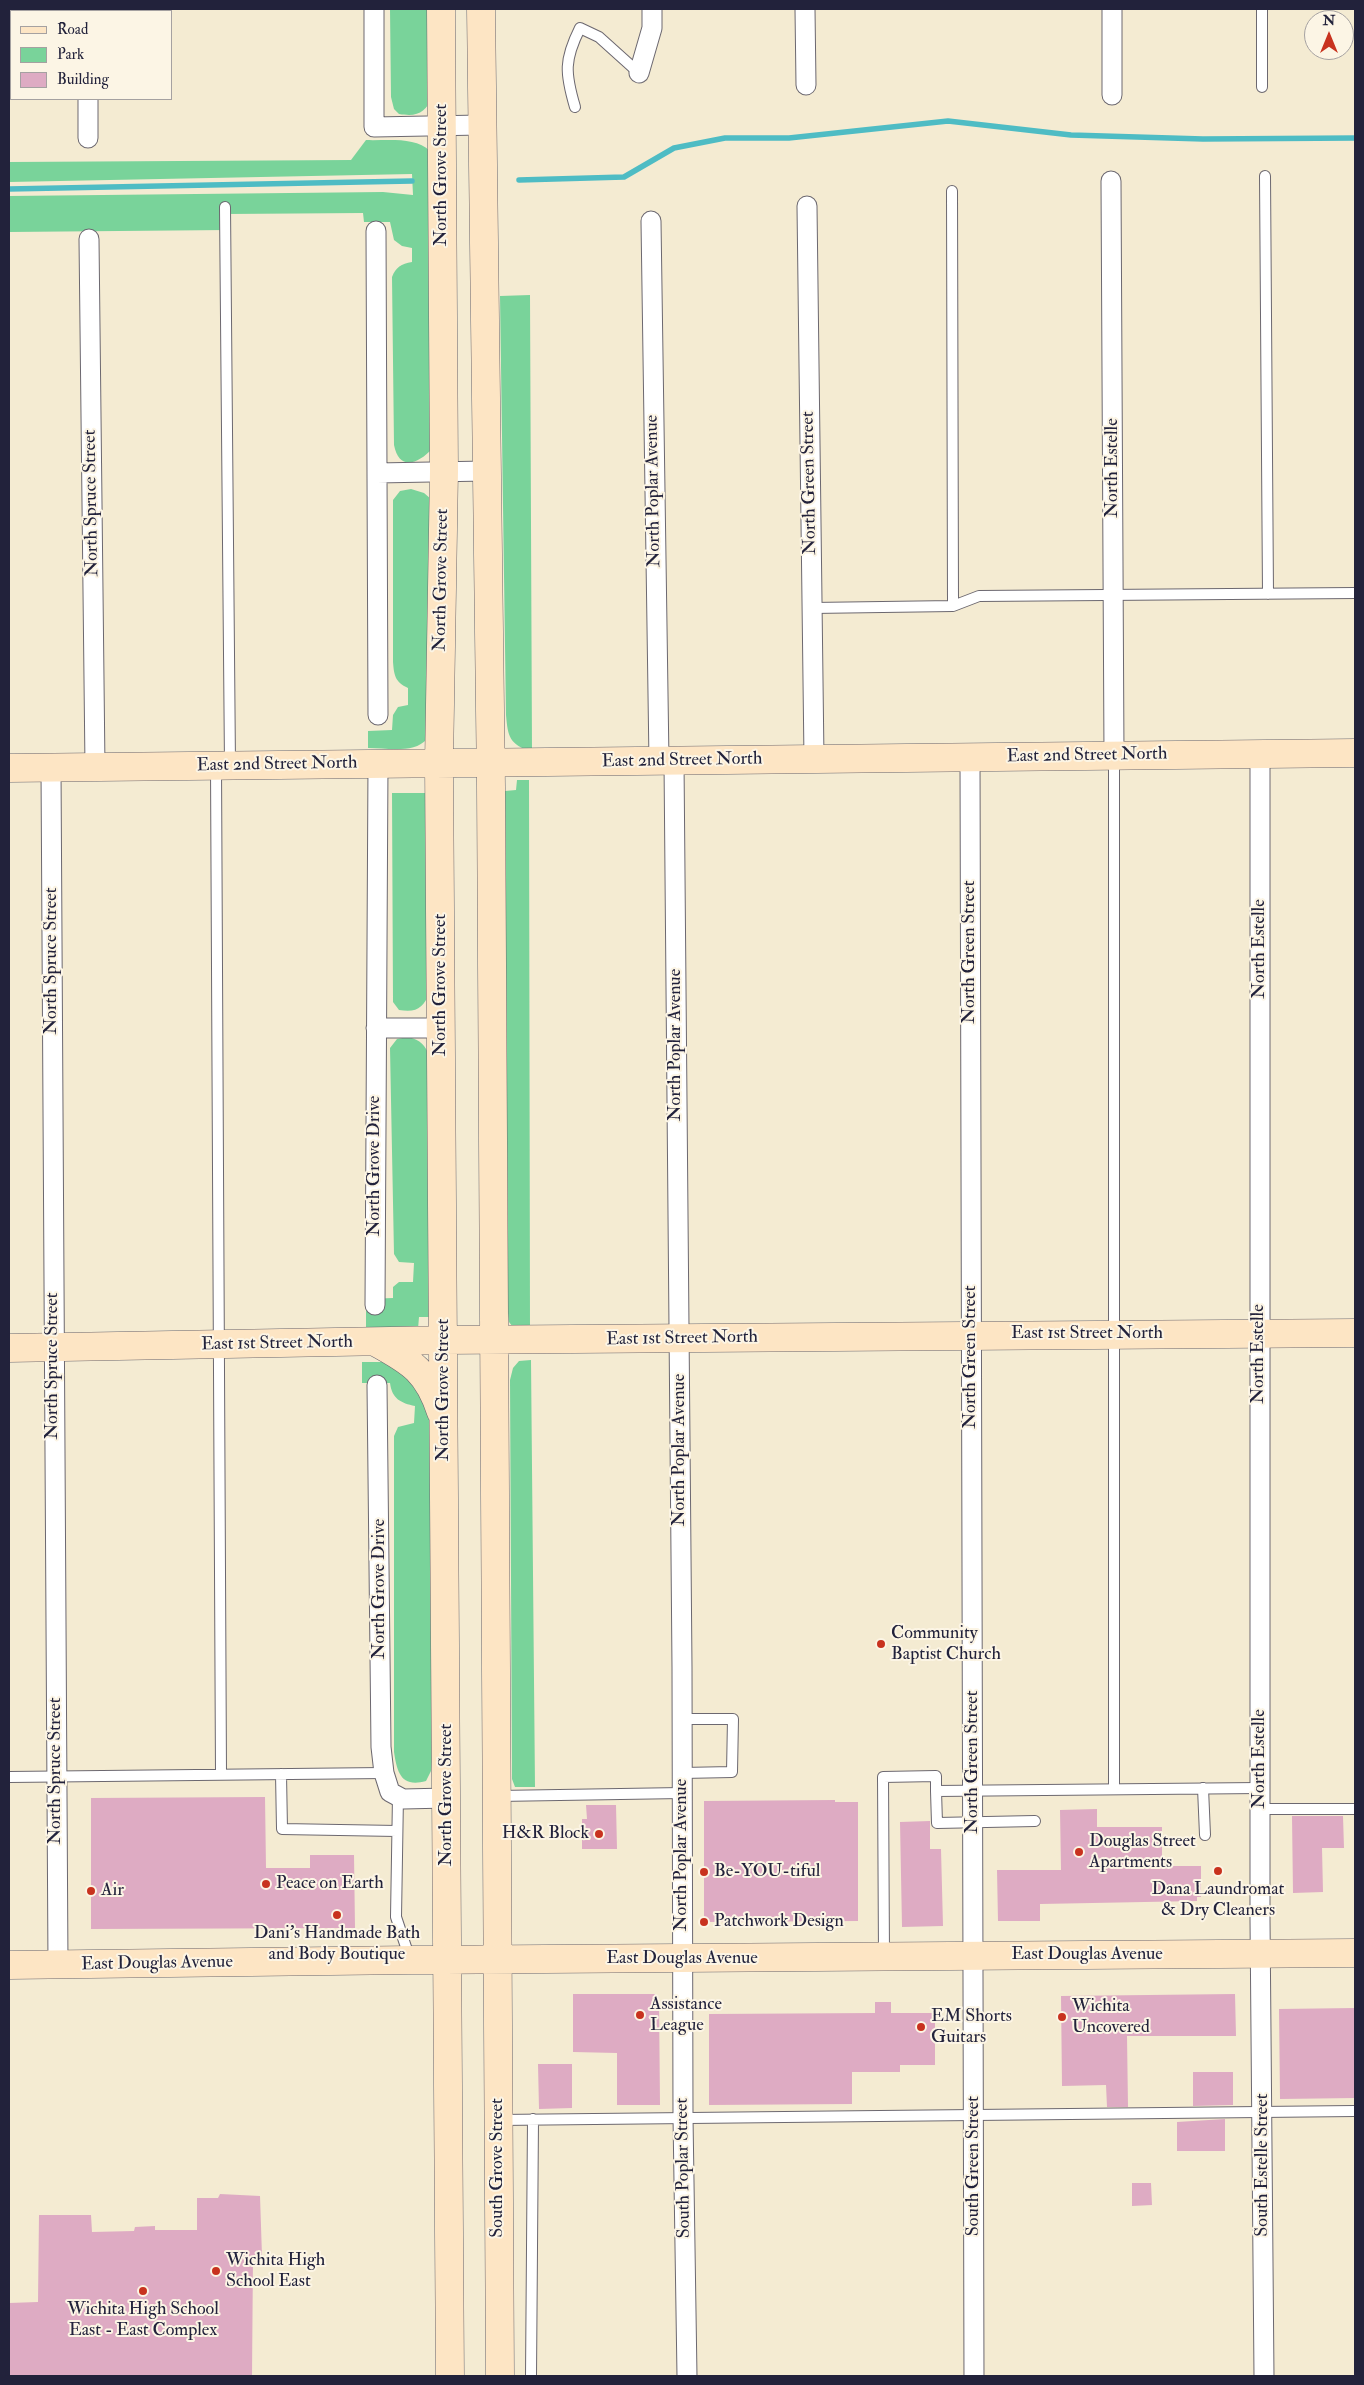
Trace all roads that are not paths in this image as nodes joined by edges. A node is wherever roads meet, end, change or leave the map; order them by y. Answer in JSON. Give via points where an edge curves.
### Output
{"nodes":[{"id":1,"x":374,"y":9,"type":"edge"},
{"id":2,"x":441,"y":9,"type":"edge"},
{"id":3,"x":481,"y":9,"type":"edge"},
{"id":4,"x":652,"y":9,"type":"edge"},
{"id":5,"x":805,"y":9,"type":"edge"},
{"id":6,"x":1112,"y":9,"type":"edge"},
{"id":7,"x":1262,"y":9,"type":"edge"},
{"id":8,"x":638,"y":73,"type":"joint"},
{"id":9,"x":806,"y":85,"type":"dead end"},
{"id":10,"x":1262,"y":87,"type":"dead end"},
{"id":11,"x":1112,"y":95,"type":"dead end"},
{"id":12,"x":88,"y":100,"type":"edge"},
{"id":13,"x":575,"y":107,"type":"dead end"},
{"id":14,"x":442,"y":125,"type":"junction"},
{"id":15,"x":481,"y":125,"type":"junction"},
{"id":16,"x":88,"y":138,"type":"dead end"},
{"id":17,"x":1265,"y":176,"type":"dead end"},
{"id":18,"x":1111,"y":181,"type":"dead end"},
{"id":19,"x":952,"y":191,"type":"dead end"},
{"id":20,"x":807,"y":206,"type":"dead end"},
{"id":21,"x":225,"y":207,"type":"dead end"},
{"id":22,"x":651,"y":221,"type":"dead end"},
{"id":23,"x":376,"y":231,"type":"dead end"},
{"id":24,"x":89,"y":239,"type":"dead end"},
{"id":25,"x":486,"y":470,"type":"junction"},
{"id":26,"x":444,"y":472,"type":"junction"},
{"id":27,"x":377,"y":473,"type":"junction"},
{"id":28,"x":1355,"y":593,"type":"edge"},
{"id":29,"x":1268,"y":594,"type":"junction"},
{"id":30,"x":1113,"y":596,"type":"junction"},
{"id":31,"x":953,"y":606,"type":"junction"},
{"id":32,"x":812,"y":608,"type":"junction"},
{"id":33,"x":378,"y":715,"type":"dead end"},
{"id":34,"x":1355,"y":753,"type":"edge"},
{"id":35,"x":1260,"y":754,"type":"junction"},
{"id":36,"x":1114,"y":756,"type":"junction"},
{"id":37,"x":970,"y":757,"type":"junction"},
{"id":38,"x":814,"y":759,"type":"junction"},
{"id":39,"x":666,"y":761,"type":"junction"},
{"id":40,"x":491,"y":762,"type":"junction"},
{"id":41,"x":439,"y":763,"type":"junction"},
{"id":42,"x":378,"y":764,"type":"junction"},
{"id":43,"x":223,"y":766,"type":"junction"},
{"id":44,"x":95,"y":767,"type":"junction"},
{"id":45,"x":9,"y":768,"type":"edge"},
{"id":46,"x":51,"y":768,"type":"junction"},
{"id":47,"x":376,"y":1028,"type":"junction"},
{"id":48,"x":441,"y":1028,"type":"junction"},
{"id":49,"x":375,"y":1305,"type":"dead end"},
{"id":50,"x":1355,"y":1333,"type":"edge"},
{"id":51,"x":1114,"y":1334,"type":"junction"},
{"id":52,"x":1259,"y":1334,"type":"junction"},
{"id":53,"x":971,"y":1335,"type":"junction"},
{"id":54,"x":679,"y":1339,"type":"junction"},
{"id":55,"x":444,"y":1340,"type":"junction"},
{"id":56,"x":495,"y":1340,"type":"junction"},
{"id":57,"x":377,"y":1343,"type":"junction"},
{"id":58,"x":220,"y":1345,"type":"junction"},
{"id":59,"x":53,"y":1347,"type":"junction"},
{"id":60,"x":9,"y":1348,"type":"edge"},
{"id":61,"x":377,"y":1385,"type":"dead end"},
{"id":62,"x":444,"y":1425,"type":"junction"},
{"id":63,"x":682,"y":1719,"type":"junction"},
{"id":64,"x":384,"y":1773,"type":"junction"},
{"id":65,"x":682,"y":1773,"type":"junction"},
{"id":66,"x":221,"y":1774,"type":"junction"},
{"id":67,"x":281,"y":1774,"type":"junction"},
{"id":68,"x":55,"y":1776,"type":"junction"},
{"id":69,"x":9,"y":1777,"type":"edge"},
{"id":70,"x":1114,"y":1788,"type":"junction"},
{"id":71,"x":1203,"y":1788,"type":"junction"},
{"id":72,"x":1260,"y":1788,"type":"junction"},
{"id":73,"x":974,"y":1790,"type":"junction"},
{"id":74,"x":936,"y":1791,"type":"junction"},
{"id":75,"x":682,"y":1793,"type":"junction"},
{"id":76,"x":394,"y":1794,"type":"junction"},
{"id":77,"x":496,"y":1796,"type":"junction"},
{"id":78,"x":447,"y":1798,"type":"junction"},
{"id":79,"x":1260,"y":1809,"type":"junction"},
{"id":80,"x":1355,"y":1809,"type":"edge"},
{"id":81,"x":1034,"y":1821,"type":"dead end"},
{"id":82,"x":973,"y":1822,"type":"junction"},
{"id":83,"x":397,"y":1831,"type":"junction"},
{"id":84,"x":1205,"y":1835,"type":"dead end"},
{"id":85,"x":1260,"y":1954,"type":"junction"},
{"id":86,"x":1355,"y":1954,"type":"edge"},
{"id":87,"x":973,"y":1956,"type":"junction"},
{"id":88,"x":884,"y":1957,"type":"junction"},
{"id":89,"x":682,"y":1959,"type":"junction"},
{"id":90,"x":411,"y":1960,"type":"junction"},
{"id":91,"x":448,"y":1960,"type":"junction"},
{"id":92,"x":497,"y":1960,"type":"junction"},
{"id":93,"x":9,"y":1965,"type":"edge"},
{"id":94,"x":58,"y":1965,"type":"junction"},
{"id":95,"x":1262,"y":2111,"type":"junction"},
{"id":96,"x":1355,"y":2111,"type":"edge"},
{"id":97,"x":974,"y":2115,"type":"junction"},
{"id":98,"x":683,"y":2117,"type":"junction"},
{"id":99,"x":533,"y":2119,"type":"junction"},
{"id":100,"x":498,"y":2120,"type":"junction"},
{"id":101,"x":450,"y":2376,"type":"edge"},
{"id":102,"x":500,"y":2376,"type":"edge"},
{"id":103,"x":531,"y":2376,"type":"edge"},
{"id":104,"x":687,"y":2376,"type":"edge"},
{"id":105,"x":974,"y":2376,"type":"edge"},
{"id":106,"x":1264,"y":2376,"type":"edge"}],
"edges":[{"from":1,"to":14,"type":"street","via":[[374,127]]},
{"from":2,"to":14,"type":"street","name":"North Grove Street"},
{"from":3,"to":15,"type":"street"},
{"from":4,"to":8,"type":"street","via":[[652,28]]},
{"from":5,"to":9,"type":"street"},
{"from":6,"to":11,"type":"street"},
{"from":7,"to":10,"type":"lane"},
{"from":8,"to":13,"type":"lane","via":[[599,37],[580,28],[570,48],[566,78]]},
{"from":12,"to":16,"type":"street"},
{"from":14,"to":15,"type":"street"},
{"from":14,"to":26,"type":"street","name":"North Grove Street"},
{"from":15,"to":25,"type":"street"},
{"from":17,"to":29,"type":"lane"},
{"from":18,"to":30,"type":"street","name":"North Estelle"},
{"from":19,"to":31,"type":"lane"},
{"from":20,"to":32,"type":"street","name":"North Green Street"},
{"from":21,"to":43,"type":"lane"},
{"from":22,"to":39,"type":"street","name":"North Poplar Avenue"},
{"from":23,"to":27,"type":"street"},
{"from":24,"to":44,"type":"street","name":"North Spruce Street"},
{"from":25,"to":26,"type":"street"},
{"from":25,"to":40,"type":"street"},
{"from":26,"to":27,"type":"street"},
{"from":26,"to":41,"type":"street","name":"North Grove Street"},
{"from":27,"to":33,"type":"street"},
{"from":28,"to":29,"type":"lane"},
{"from":29,"to":30,"type":"lane"},
{"from":30,"to":31,"type":"lane","via":[[979,596]]},
{"from":30,"to":36,"type":"street","name":"North Estelle"},
{"from":31,"to":32,"type":"lane"},
{"from":32,"to":38,"type":"street","name":"North Green Street"},
{"from":34,"to":35,"type":"street","name":"East 2nd Street North"},
{"from":35,"to":36,"type":"street","name":"East 2nd Street North"},
{"from":35,"to":52,"type":"street","name":"North Estelle"},
{"from":36,"to":37,"type":"street","name":"East 2nd Street North"},
{"from":36,"to":51,"type":"lane"},
{"from":37,"to":38,"type":"street","name":"East 2nd Street North"},
{"from":37,"to":53,"type":"street","name":"North Green Street"},
{"from":38,"to":39,"type":"street","name":"East 2nd Street North"},
{"from":39,"to":40,"type":"street","name":"East 2nd Street North"},
{"from":39,"to":54,"type":"street","name":"North Poplar Avenue"},
{"from":40,"to":41,"type":"street","name":"East 2nd Street North"},
{"from":40,"to":56,"type":"street"},
{"from":41,"to":42,"type":"street","name":"East 2nd Street North"},
{"from":41,"to":48,"type":"street","name":"North Grove Street"},
{"from":42,"to":43,"type":"street","name":"East 2nd Street North"},
{"from":42,"to":47,"type":"street","name":"North Grove Drive"},
{"from":43,"to":44,"type":"street","name":"East 2nd Street North"},
{"from":43,"to":58,"type":"lane"},
{"from":44,"to":46,"type":"street","name":"East 2nd Street North"},
{"from":45,"to":46,"type":"street","name":"East 2nd Street North"},
{"from":46,"to":59,"type":"street","name":"North Spruce Street"},
{"from":47,"to":48,"type":"street"},
{"from":47,"to":49,"type":"street","name":"North Grove Drive"},
{"from":48,"to":55,"type":"street","name":"North Grove Street"},
{"from":50,"to":52,"type":"street","name":"East 1st Street North"},
{"from":51,"to":52,"type":"street","name":"East 1st Street North"},
{"from":51,"to":53,"type":"street","name":"East 1st Street North"},
{"from":51,"to":70,"type":"lane"},
{"from":52,"to":72,"type":"street","name":"North Estelle"},
{"from":53,"to":54,"type":"street","name":"East 1st Street North"},
{"from":53,"to":73,"type":"street","name":"North Green Street"},
{"from":54,"to":56,"type":"street","name":"East 1st Street North"},
{"from":54,"to":63,"type":"street","name":"North Poplar Avenue"},
{"from":55,"to":56,"type":"street","name":"East 1st Street North"},
{"from":55,"to":57,"type":"street","name":"East 1st Street North"},
{"from":55,"to":62,"type":"street","name":"North Grove Street"},
{"from":56,"to":77,"type":"street"},
{"from":57,"to":58,"type":"street","name":"East 1st Street North"},
{"from":57,"to":62,"type":"street","via":[[408,1359],[428,1381]]},
{"from":58,"to":59,"type":"street","name":"East 1st Street North"},
{"from":58,"to":66,"type":"lane"},
{"from":59,"to":60,"type":"street","name":"East 1st Street North"},
{"from":59,"to":68,"type":"street","name":"North Spruce Street"},
{"from":61,"to":64,"type":"street","name":"North Grove Drive","via":[[381,1747]]},
{"from":62,"to":78,"type":"street","name":"North Grove Street"},
{"from":63,"to":65,"type":"street","name":"North Poplar Avenue"},
{"from":63,"to":65,"type":"lane","via":[[733,1719],[732,1772]]},
{"from":64,"to":67,"type":"lane"},
{"from":64,"to":76,"type":"street","name":"North Grove Drive"},
{"from":65,"to":75,"type":"street","name":"North Poplar Avenue"},
{"from":66,"to":67,"type":"lane"},
{"from":66,"to":68,"type":"lane"},
{"from":67,"to":83,"type":"lane","via":[[282,1829]]},
{"from":68,"to":69,"type":"lane"},
{"from":68,"to":94,"type":"street","name":"North Spruce Street"},
{"from":70,"to":71,"type":"lane"},
{"from":70,"to":73,"type":"lane"},
{"from":71,"to":72,"type":"lane"},
{"from":71,"to":84,"type":"lane"},
{"from":72,"to":79,"type":"street","name":"North Estelle"},
{"from":73,"to":74,"type":"lane"},
{"from":73,"to":82,"type":"street","name":"North Green Street"},
{"from":74,"to":82,"type":"lane","via":[[937,1823]]},
{"from":74,"to":88,"type":"lane","via":[[936,1776],[883,1777]]},
{"from":75,"to":77,"type":"lane"},
{"from":75,"to":89,"type":"street","name":"North Poplar Avenue"},
{"from":76,"to":78,"type":"street","via":[[403,1799]]},
{"from":76,"to":83,"type":"lane"},
{"from":77,"to":92,"type":"street"},
{"from":78,"to":91,"type":"street","name":"North Grove Street"},
{"from":79,"to":80,"type":"lane"},
{"from":79,"to":85,"type":"street","name":"North Estelle"},
{"from":81,"to":82,"type":"lane"},
{"from":82,"to":87,"type":"street","name":"North Green Street"},
{"from":83,"to":90,"type":"lane","via":[[396,1917]]},
{"from":85,"to":86,"type":"street","name":"East Douglas Avenue"},
{"from":85,"to":87,"type":"street","name":"East Douglas Avenue"},
{"from":85,"to":95,"type":"street","name":"South Estelle Street"},
{"from":87,"to":88,"type":"street","name":"East Douglas Avenue"},
{"from":87,"to":97,"type":"street","name":"South Green Street"},
{"from":88,"to":89,"type":"street","name":"East Douglas Avenue"},
{"from":89,"to":92,"type":"street","name":"East Douglas Avenue"},
{"from":89,"to":98,"type":"street","name":"South Poplar Street"},
{"from":90,"to":91,"type":"street","name":"East Douglas Avenue"},
{"from":90,"to":94,"type":"street","name":"East Douglas Avenue"},
{"from":91,"to":92,"type":"street","name":"East Douglas Avenue"},
{"from":91,"to":101,"type":"street"},
{"from":92,"to":100,"type":"street","name":"South Grove Street"},
{"from":93,"to":94,"type":"street","name":"East Douglas Avenue"},
{"from":95,"to":96,"type":"lane"},
{"from":95,"to":97,"type":"lane"},
{"from":95,"to":106,"type":"street","name":"South Estelle Street"},
{"from":97,"to":98,"type":"lane"},
{"from":97,"to":105,"type":"street","name":"South Green Street"},
{"from":98,"to":99,"type":"lane"},
{"from":98,"to":104,"type":"street","name":"South Poplar Street"},
{"from":99,"to":100,"type":"lane"},
{"from":99,"to":103,"type":"lane"},
{"from":100,"to":102,"type":"street","name":"South Grove Street"}]}
